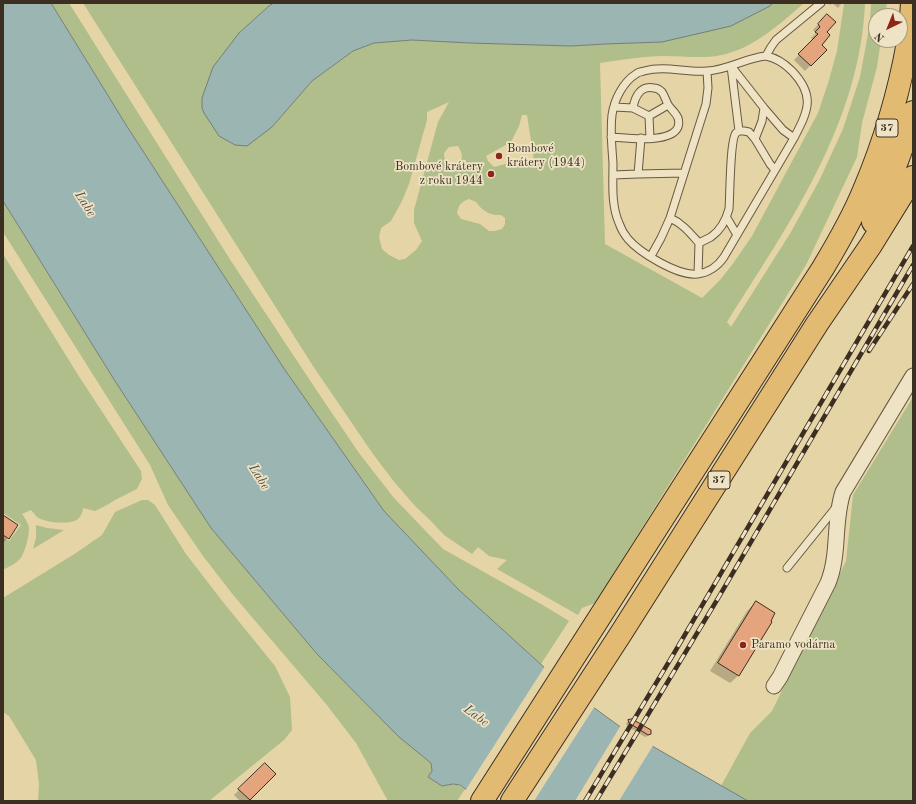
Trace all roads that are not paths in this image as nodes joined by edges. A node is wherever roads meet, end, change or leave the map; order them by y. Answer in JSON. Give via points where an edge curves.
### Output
{"nodes":[{"id":1,"x":821,"y":3,"type":"edge"},
{"id":2,"x":912,"y":3,"type":"edge"},
{"id":3,"x":766,"y":56,"type":"junction"},
{"id":4,"x":731,"y":66,"type":"junction"},
{"id":5,"x":707,"y":71,"type":"junction"},
{"id":6,"x":668,"y":105,"type":"junction"},
{"id":7,"x":614,"y":107,"type":"junction"},
{"id":8,"x":632,"y":108,"type":"junction"},
{"id":9,"x":764,"y":108,"type":"junction"},
{"id":10,"x":913,"y":112,"type":"edge"},
{"id":11,"x":649,"y":116,"type":"junction"},
{"id":12,"x":739,"y":131,"type":"junction"},
{"id":13,"x":612,"y":137,"type":"junction"},
{"id":14,"x":641,"y":138,"type":"junction"},
{"id":15,"x":650,"y":138,"type":"junction"},
{"id":16,"x":794,"y":138,"type":"junction"},
{"id":17,"x":755,"y":139,"type":"junction"},
{"id":18,"x":775,"y":170,"type":"junction"},
{"id":19,"x":684,"y":173,"type":"junction"},
{"id":20,"x":638,"y":174,"type":"junction"},
{"id":21,"x":613,"y":175,"type":"junction"},
{"id":22,"x":913,"y":177,"type":"edge"},
{"id":23,"x":670,"y":218,"type":"junction"},
{"id":24,"x":727,"y":218,"type":"junction"},
{"id":25,"x":737,"y":235,"type":"junction"},
{"id":26,"x":699,"y":243,"type":"junction"},
{"id":27,"x":651,"y":256,"type":"junction"},
{"id":28,"x":698,"y":274,"type":"junction"},
{"id":29,"x":817,"y":324,"type":"junction"},
{"id":30,"x":913,"y":376,"type":"edge"},
{"id":31,"x":840,"y":501,"type":"junction"},
{"id":32,"x":787,"y":568,"type":"dead end"},
{"id":33,"x":774,"y":686,"type":"dead end"},
{"id":34,"x":482,"y":801,"type":"edge"},
{"id":35,"x":512,"y":801,"type":"edge"}],
"edges":[{"from":1,"to":3,"type":"lane","via":[[776,40]]},
{"from":2,"to":34,"type":"main road","number":"37","via":[[909,41],[891,118],[852,216],[823,268]]},
{"from":3,"to":4,"type":"lane"},
{"from":3,"to":16,"type":"lane","via":[[785,65],[800,79],[806,91],[807,112]]},
{"from":4,"to":5,"type":"lane"},
{"from":4,"to":9,"type":"lane"},
{"from":4,"to":12,"type":"lane"},
{"from":5,"to":7,"type":"lane","via":[[660,68],[637,73],[623,87]]},
{"from":5,"to":19,"type":"lane","via":[[706,104]]},
{"from":6,"to":8,"type":"lane","via":[[662,92],[651,87],[640,91]]},
{"from":6,"to":11,"type":"lane"},
{"from":6,"to":15,"type":"lane","via":[[676,114],[679,125],[670,135]]},
{"from":7,"to":8,"type":"lane"},
{"from":7,"to":13,"type":"lane"},
{"from":8,"to":11,"type":"lane"},
{"from":9,"to":16,"type":"lane","via":[[783,130]]},
{"from":9,"to":17,"type":"lane"},
{"from":10,"to":29,"type":"main road","number":"37","via":[[878,211]]},
{"from":11,"to":15,"type":"lane"},
{"from":12,"to":17,"type":"lane","via":[[749,132]]},
{"from":12,"to":24,"type":"lane","via":[[734,137],[732,148]]},
{"from":13,"to":14,"type":"lane"},
{"from":13,"to":21,"type":"lane"},
{"from":14,"to":15,"type":"lane"},
{"from":14,"to":20,"type":"lane"},
{"from":16,"to":18,"type":"lane"},
{"from":17,"to":18,"type":"lane"},
{"from":18,"to":25,"type":"lane"},
{"from":19,"to":20,"type":"lane"},
{"from":19,"to":23,"type":"lane"},
{"from":20,"to":21,"type":"lane"},
{"from":21,"to":27,"type":"lane","via":[[614,202],[622,230],[636,247]]},
{"from":22,"to":29,"type":"main road","via":[[871,245]]},
{"from":23,"to":26,"type":"lane","via":[[678,222]]},
{"from":23,"to":27,"type":"lane"},
{"from":24,"to":25,"type":"lane"},
{"from":24,"to":26,"type":"lane","via":[[713,236]]},
{"from":25,"to":28,"type":"lane","via":[[719,264]]},
{"from":26,"to":28,"type":"lane"},
{"from":27,"to":28,"type":"lane","via":[[673,269]]},
{"from":29,"to":35,"type":"main road","number":"37"},
{"from":30,"to":31,"type":"street","via":[[850,479]]},
{"from":31,"to":32,"type":"lane"},
{"from":31,"to":33,"type":"street","via":[[832,572]]}]}
